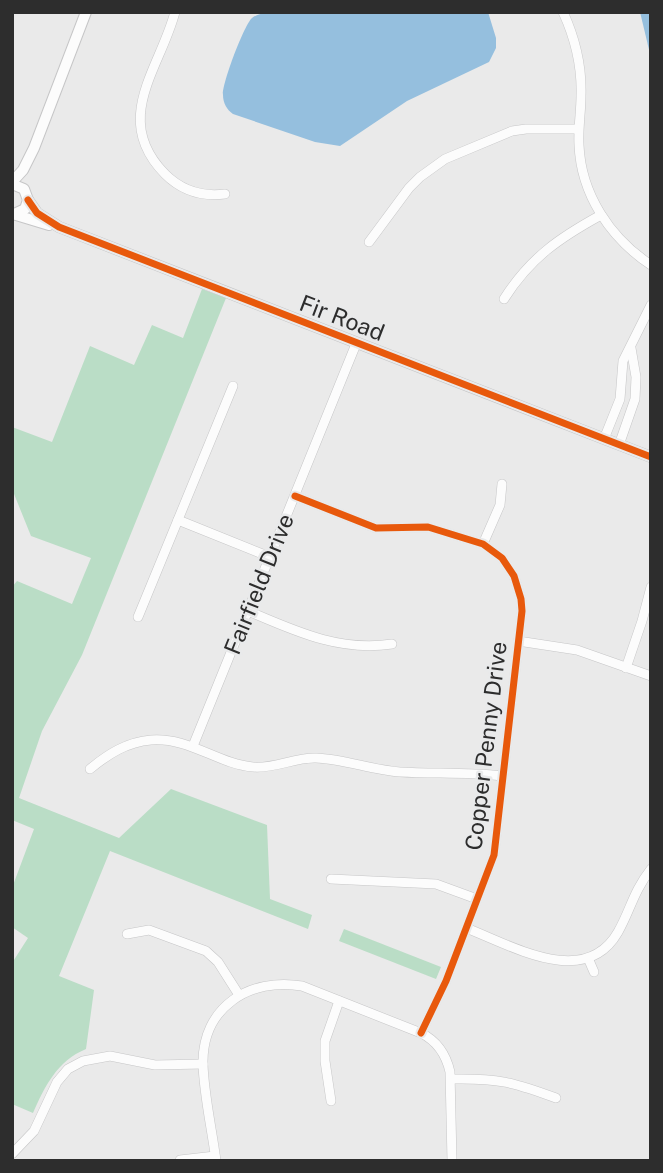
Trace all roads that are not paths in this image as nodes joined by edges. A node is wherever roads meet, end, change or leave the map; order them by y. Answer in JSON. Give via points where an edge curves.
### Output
{"nodes":[{"id":1,"x":86,"y":12,"type":"edge"},
{"id":2,"x":175,"y":12,"type":"edge"},
{"id":3,"x":563,"y":12,"type":"edge"},
{"id":4,"x":578,"y":129,"type":"junction"},
{"id":5,"x":34,"y":148,"type":"junction"},
{"id":6,"x":12,"y":183,"type":"edge"},
{"id":7,"x":225,"y":194,"type":"dead end"},
{"id":8,"x":27,"y":197,"type":"junction"},
{"id":9,"x":601,"y":215,"type":"junction"},
{"id":10,"x":14,"y":216,"type":"edge"},
{"id":11,"x":59,"y":228,"type":"junction"},
{"id":12,"x":369,"y":242,"type":"dead end"},
{"id":13,"x":651,"y":265,"type":"edge"},
{"id":14,"x":504,"y":299,"type":"dead end"},
{"id":15,"x":651,"y":304,"type":"edge"},
{"id":16,"x":356,"y":344,"type":"junction"},
{"id":17,"x":631,"y":346,"type":"junction"},
{"id":18,"x":233,"y":386,"type":"dead end"},
{"id":19,"x":604,"y":439,"type":"junction"},
{"id":20,"x":619,"y":445,"type":"junction"},
{"id":21,"x":651,"y":457,"type":"edge"},
{"id":22,"x":502,"y":484,"type":"dead end"},
{"id":23,"x":295,"y":496,"type":"junction"},
{"id":24,"x":178,"y":520,"type":"junction"},
{"id":25,"x":483,"y":544,"type":"junction"},
{"id":26,"x":270,"y":557,"type":"junction"},
{"id":27,"x":651,"y":587,"type":"edge"},
{"id":28,"x":248,"y":611,"type":"junction"},
{"id":29,"x":138,"y":617,"type":"dead end"},
{"id":30,"x":518,"y":641,"type":"junction"},
{"id":31,"x":392,"y":643,"type":"dead end"},
{"id":32,"x":625,"y":668,"type":"junction"},
{"id":33,"x":651,"y":676,"type":"edge"},
{"id":34,"x":192,"y":746,"type":"junction"},
{"id":35,"x":90,"y":769,"type":"dead end"},
{"id":36,"x":501,"y":776,"type":"junction"},
{"id":37,"x":651,"y":869,"type":"edge"},
{"id":38,"x":331,"y":879,"type":"dead end"},
{"id":39,"x":477,"y":899,"type":"junction"},
{"id":40,"x":466,"y":928,"type":"junction"},
{"id":41,"x":127,"y":934,"type":"dead end"},
{"id":42,"x":588,"y":958,"type":"junction"},
{"id":43,"x":594,"y":972,"type":"dead end"},
{"id":44,"x":239,"y":995,"type":"junction"},
{"id":45,"x":340,"y":1001,"type":"junction"},
{"id":46,"x":421,"y":1033,"type":"junction"},
{"id":47,"x":203,"y":1064,"type":"junction"},
{"id":48,"x":451,"y":1079,"type":"junction"},
{"id":49,"x":556,"y":1098,"type":"dead end"},
{"id":50,"x":331,"y":1101,"type":"dead end"},
{"id":51,"x":12,"y":1154,"type":"edge"},
{"id":52,"x":215,"y":1158,"type":"edge"},
{"id":53,"x":180,"y":1160,"type":"edge"},
{"id":54,"x":453,"y":1161,"type":"edge"}],
"edges":[{"from":1,"to":5,"type":"street"},
{"from":2,"to":7,"type":"street","via":[[142,96],[143,137],[157,165],[174,182],[202,196]]},
{"from":3,"to":4,"type":"street","via":[[580,65]]},
{"from":4,"to":9,"type":"street","via":[[584,178]]},
{"from":4,"to":12,"type":"street","via":[[512,131],[445,159],[408,188]]},
{"from":5,"to":6,"type":"street"},
{"from":5,"to":8,"type":"street"},
{"from":6,"to":8,"type":"street","name":"Fir Road"},
{"from":8,"to":10,"type":"street","via":[[25,209]]},
{"from":8,"to":11,"type":"street","name":"Fir Road","via":[[37,213]]},
{"from":9,"to":13,"type":"street","via":[[618,238]]},
{"from":9,"to":14,"type":"street","via":[[539,255]]},
{"from":10,"to":11,"type":"street","name":"Fir Road"},
{"from":11,"to":16,"type":"street","name":"Fir Road"},
{"from":15,"to":17,"type":"street"},
{"from":16,"to":19,"type":"street","name":"Fir Road"},
{"from":16,"to":23,"type":"street","name":"Fairfield Drive"},
{"from":17,"to":19,"type":"street","via":[[623,361],[620,399]]},
{"from":17,"to":20,"type":"street","via":[[635,399]]},
{"from":18,"to":24,"type":"street"},
{"from":19,"to":20,"type":"street","name":"Fir Road"},
{"from":20,"to":21,"type":"street","name":"Fir Road"},
{"from":22,"to":25,"type":"street","via":[[500,505]]},
{"from":23,"to":25,"type":"street","via":[[376,528],[424,527]]},
{"from":23,"to":26,"type":"street","name":"Fairfield Drive"},
{"from":24,"to":26,"type":"street"},
{"from":24,"to":29,"type":"street"},
{"from":25,"to":30,"type":"street","name":"Copper Penny Drive","via":[[502,558],[514,576],[521,598]]},
{"from":26,"to":28,"type":"street","name":"Fairfield Drive"},
{"from":27,"to":32,"type":"street"},
{"from":28,"to":31,"type":"street","via":[[326,641],[359,646]]},
{"from":28,"to":34,"type":"street","name":"Fairfield Drive"},
{"from":30,"to":32,"type":"street","via":[[564,647]]},
{"from":30,"to":36,"type":"street","name":"Copper Penny Drive"},
{"from":32,"to":33,"type":"street"},
{"from":34,"to":35,"type":"street","via":[[165,740],[136,743],[107,755]]},
{"from":34,"to":36,"type":"street","via":[[254,768],[315,758],[400,772]]},
{"from":36,"to":39,"type":"street","name":"Copper Penny Drive","via":[[494,855]]},
{"from":37,"to":42,"type":"street","via":[[636,890],[618,932]]},
{"from":38,"to":39,"type":"street","via":[[436,884]]},
{"from":39,"to":40,"type":"street","name":"Copper Penny Drive"},
{"from":40,"to":42,"type":"street","via":[[545,958]]},
{"from":40,"to":46,"type":"street","name":"Copper Penny Drive"},
{"from":41,"to":44,"type":"street","via":[[149,930],[206,951]]},
{"from":42,"to":43,"type":"street"},
{"from":44,"to":45,"type":"street","via":[[259,986],[287,983]]},
{"from":44,"to":47,"type":"street","via":[[211,1028]]},
{"from":45,"to":46,"type":"street"},
{"from":45,"to":50,"type":"street","via":[[325,1041]]},
{"from":46,"to":48,"type":"street","via":[[443,1053]]},
{"from":47,"to":51,"type":"street","via":[[155,1065],[110,1056],[83,1061],[57,1082],[34,1132]]},
{"from":47,"to":52,"type":"street"},
{"from":48,"to":49,"type":"street","via":[[509,1081]]},
{"from":48,"to":54,"type":"street"},
{"from":52,"to":53,"type":"street"}]}
